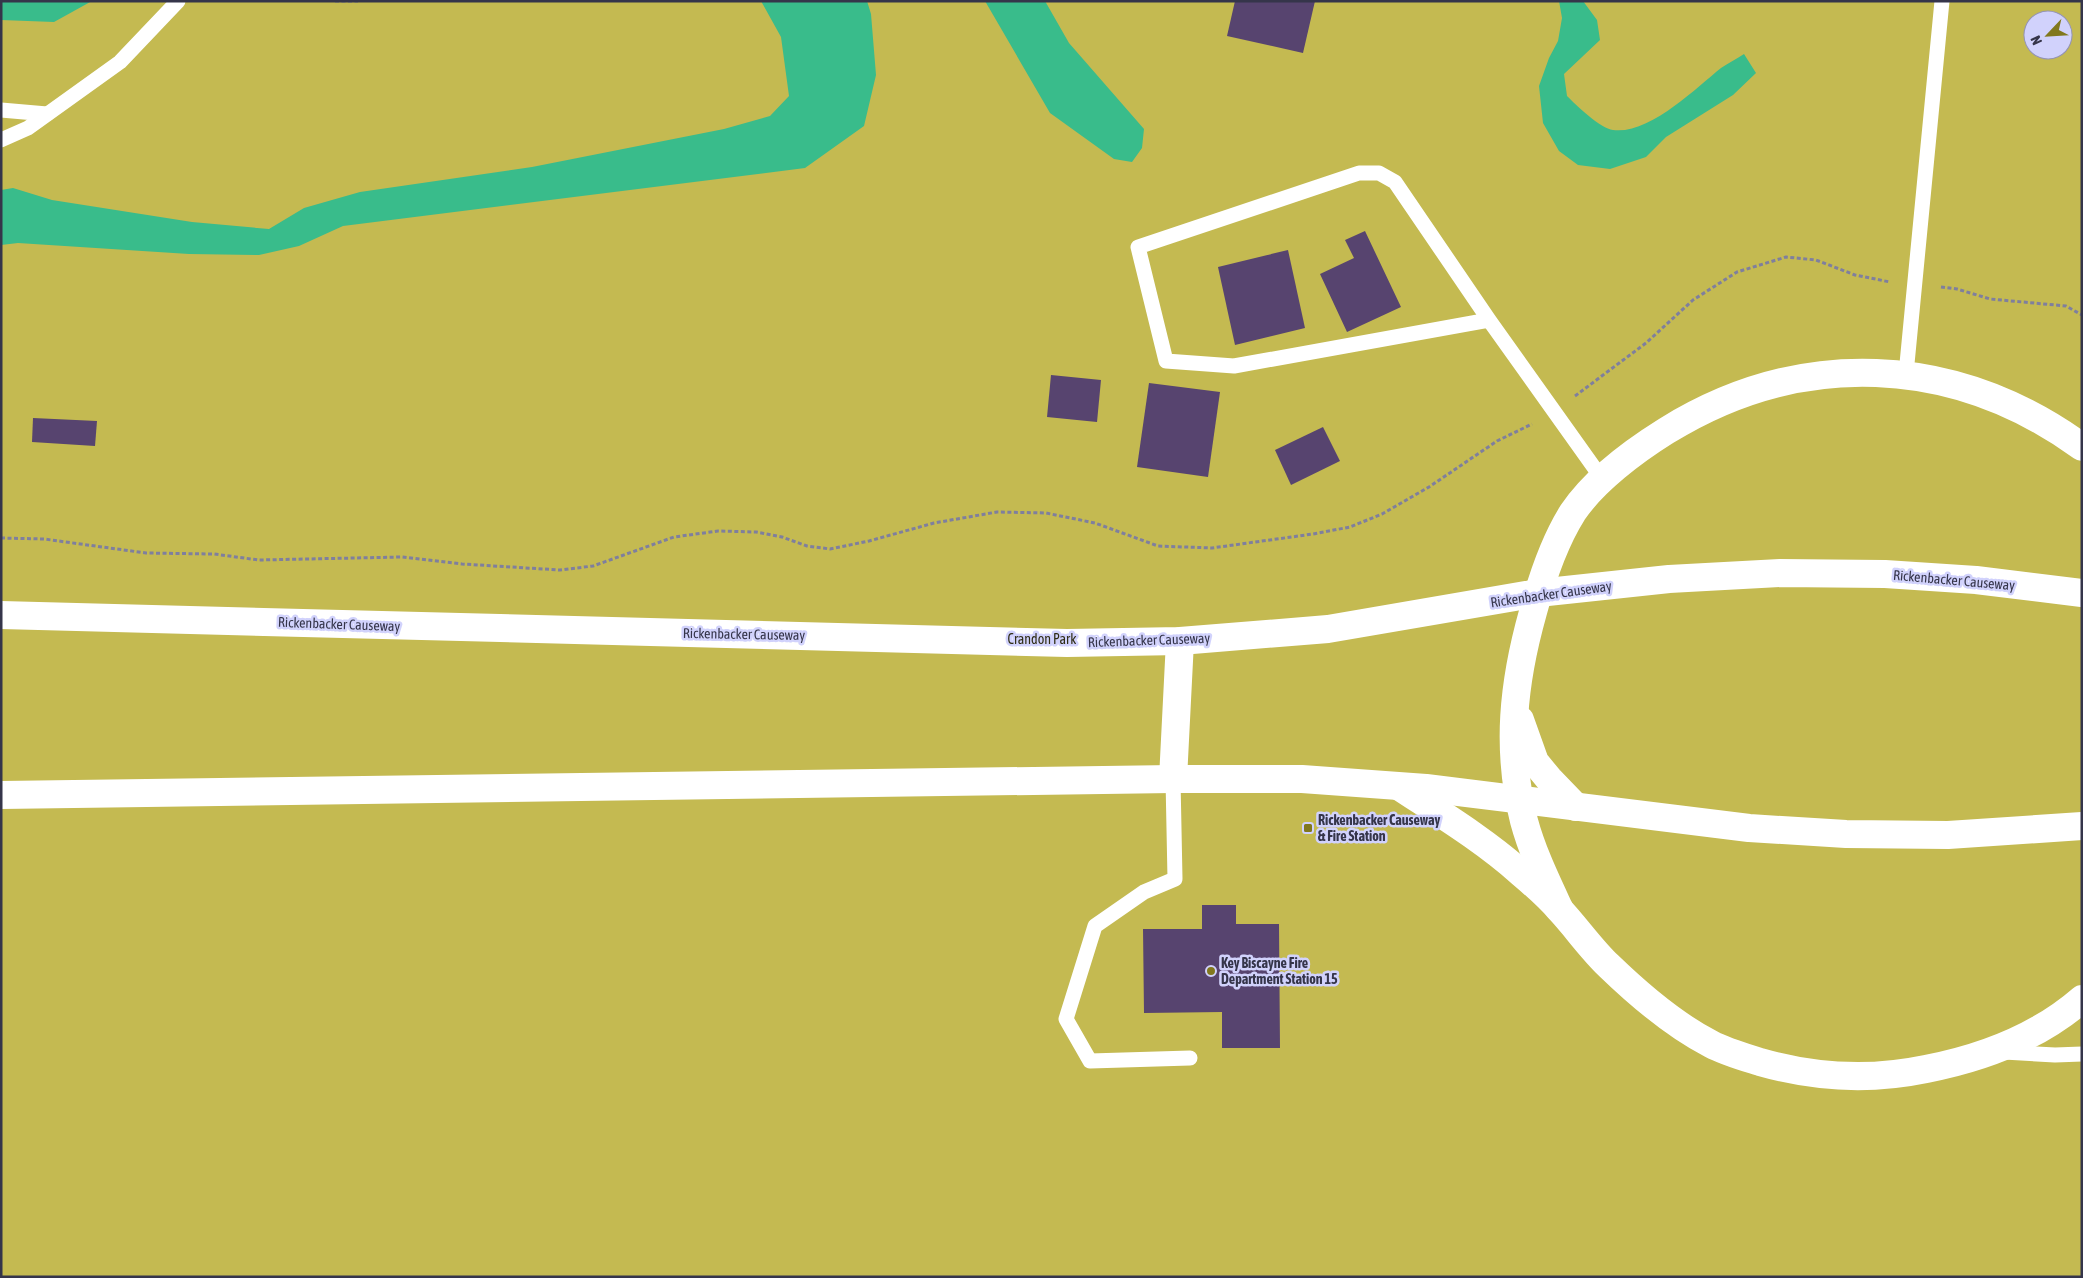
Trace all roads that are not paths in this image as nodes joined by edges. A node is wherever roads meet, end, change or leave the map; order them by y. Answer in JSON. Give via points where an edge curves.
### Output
{"nodes":[{"id":1,"x":178,"y":1,"type":"edge"},
{"id":2,"x":1942,"y":1,"type":"edge"},
{"id":3,"x":1,"y":110,"type":"edge"},
{"id":4,"x":48,"y":114,"type":"junction"},
{"id":5,"x":1,"y":140,"type":"edge"},
{"id":6,"x":1489,"y":320,"type":"junction"},
{"id":7,"x":1906,"y":374,"type":"junction"},
{"id":8,"x":2082,"y":446,"type":"edge"},
{"id":9,"x":1603,"y":480,"type":"junction"},
{"id":10,"x":1538,"y":593,"type":"junction"},
{"id":11,"x":2082,"y":593,"type":"edge"},
{"id":12,"x":1,"y":615,"type":"edge"},
{"id":13,"x":1180,"y":641,"type":"junction"},
{"id":14,"x":1514,"y":704,"type":"junction"},
{"id":15,"x":1173,"y":779,"type":"junction"},
{"id":16,"x":1399,"y":787,"type":"junction"},
{"id":17,"x":1,"y":795,"type":"edge"},
{"id":18,"x":1520,"y":800,"type":"junction"},
{"id":19,"x":1576,"y":807,"type":"junction"},
{"id":20,"x":2082,"y":826,"type":"edge"},
{"id":21,"x":1559,"y":908,"type":"junction"},
{"id":22,"x":2082,"y":999,"type":"edge"},
{"id":23,"x":1995,"y":1051,"type":"junction"},
{"id":24,"x":2082,"y":1054,"type":"edge"},
{"id":25,"x":1190,"y":1058,"type":"dead end"}],
"edges":[{"from":1,"to":4,"type":"lane","via":[[120,62]]},
{"from":2,"to":7,"type":"lane"},
{"from":3,"to":4,"type":"lane"},
{"from":4,"to":5,"type":"lane","via":[[28,128]]},
{"from":6,"to":6,"type":"lane","via":[[1395,182],[1379,173],[1359,172],[1138,247],[1166,361],[1234,366]]},
{"from":6,"to":9,"type":"lane"},
{"from":7,"to":8,"type":"main road","via":[[1943,381],[1996,399],[2047,423]]},
{"from":7,"to":9,"type":"main road","via":[[1842,373],[1789,381],[1749,392],[1718,403],[1676,425],[1632,455]]},
{"from":9,"to":10,"type":"main road","via":[[1586,496],[1564,528]]},
{"from":10,"to":11,"type":"main road","name":"Rickenbacker Causeway","via":[[1668,579],[1780,573],[1894,574]]},
{"from":10,"to":13,"type":"main road","name":"Rickenbacker Causeway","via":[[1328,628]]},
{"from":10,"to":14,"type":"main road","via":[[1522,653]]},
{"from":12,"to":13,"type":"main road","name":"Rickenbacker Causeway","via":[[1067,642]]},
{"from":13,"to":15,"type":"main road"},
{"from":14,"to":18,"type":"main road","via":[[1513,745]]},
{"from":14,"to":19,"type":"main road","via":[[1535,762]]},
{"from":15,"to":16,"type":"main road","via":[[1302,780]]},
{"from":15,"to":17,"type":"main road"},
{"from":15,"to":25,"type":"lane","via":[[1175,879],[1144,892],[1095,926],[1066,1019],[1090,1061]]},
{"from":16,"to":18,"type":"main road"},
{"from":16,"to":21,"type":"main road","via":[[1521,872]]},
{"from":18,"to":19,"type":"main road"},
{"from":18,"to":21,"type":"main road","via":[[1527,832]]},
{"from":19,"to":20,"type":"main road","via":[[1749,828],[1846,834],[1948,835]]},
{"from":21,"to":23,"type":"main road","via":[[1608,965],[1637,992],[1704,1040],[1738,1055],[1783,1069],[1858,1078],[1906,1074]]},
{"from":22,"to":23,"type":"main road","via":[[2036,1030]]},
{"from":23,"to":24,"type":"lane"}]}
